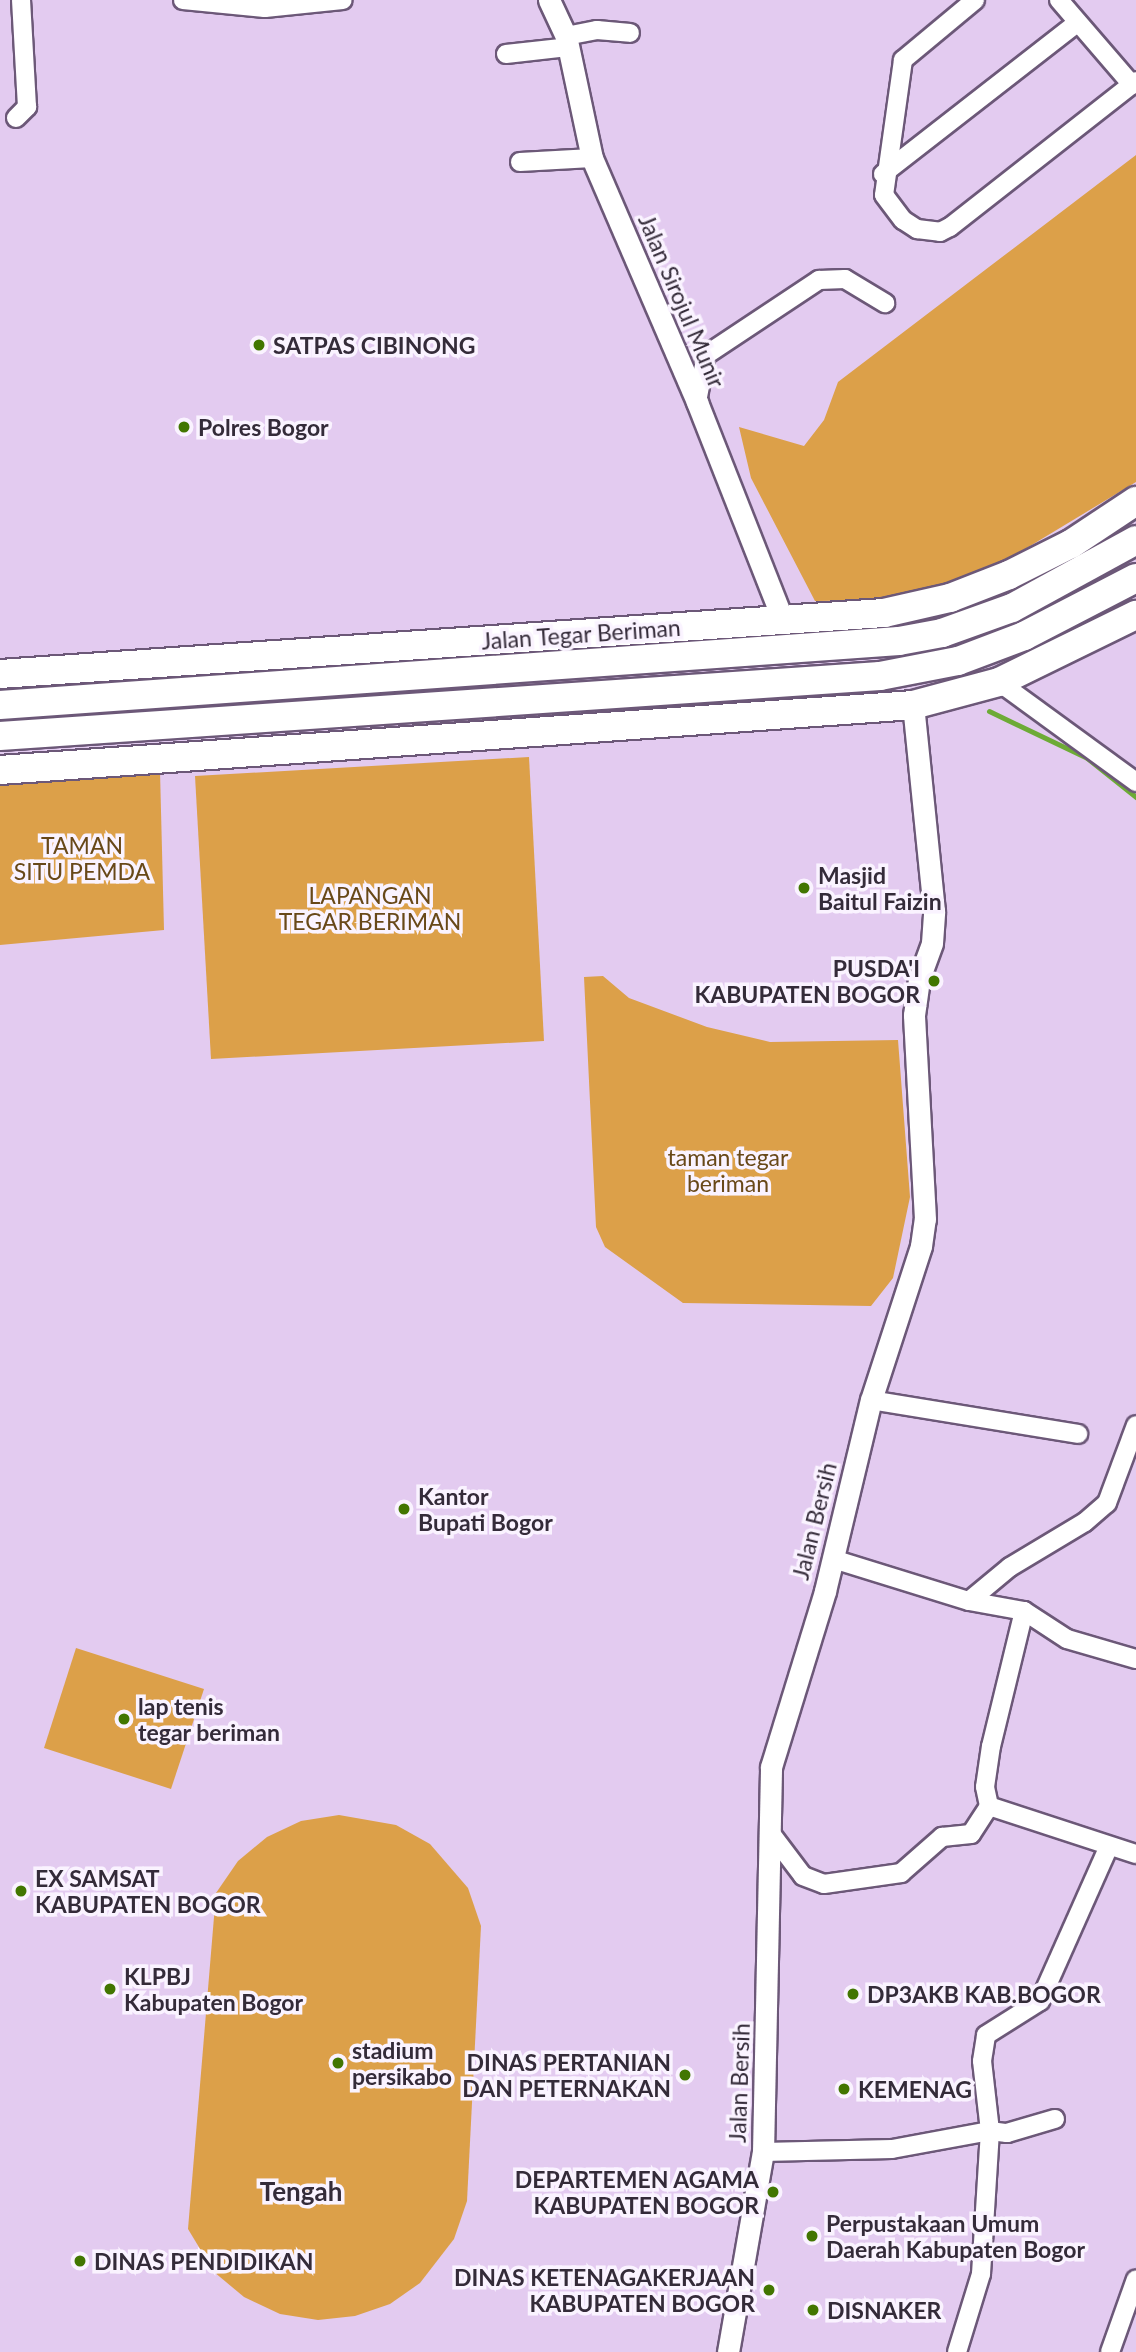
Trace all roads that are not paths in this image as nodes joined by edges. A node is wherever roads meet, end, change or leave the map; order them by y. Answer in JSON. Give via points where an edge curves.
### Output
{"nodes":[{"id":1,"x":20,"y":0,"type":"edge"},
{"id":2,"x":183,"y":0,"type":"edge"},
{"id":3,"x":343,"y":0,"type":"edge"},
{"id":4,"x":549,"y":0,"type":"edge"},
{"id":5,"x":975,"y":0,"type":"edge"},
{"id":6,"x":1059,"y":0,"type":"edge"},
{"id":7,"x":1077,"y":23,"type":"junction"},
{"id":8,"x":630,"y":33,"type":"dead end"},
{"id":9,"x":567,"y":41,"type":"junction"},
{"id":10,"x":506,"y":54,"type":"dead end"},
{"id":11,"x":1134,"y":83,"type":"edge"},
{"id":12,"x":16,"y":118,"type":"dead end"},
{"id":13,"x":592,"y":158,"type":"junction"},
{"id":14,"x":520,"y":162,"type":"dead end"},
{"id":15,"x":883,"y":174,"type":"junction"},
{"id":16,"x":885,"y":303,"type":"dead end"},
{"id":17,"x":697,"y":402,"type":"junction"},
{"id":18,"x":1136,"y":501,"type":"edge"},
{"id":19,"x":1136,"y":540,"type":"edge"},
{"id":20,"x":1136,"y":578,"type":"edge"},
{"id":21,"x":1136,"y":615,"type":"edge"},
{"id":22,"x":783,"y":620,"type":"junction"},
{"id":23,"x":1,"y":674,"type":"edge"},
{"id":24,"x":999,"y":682,"type":"junction"},
{"id":25,"x":2,"y":705,"type":"edge"},
{"id":26,"x":913,"y":705,"type":"junction"},
{"id":27,"x":0,"y":736,"type":"edge"},
{"id":28,"x":0,"y":770,"type":"edge"},
{"id":29,"x":1136,"y":782,"type":"edge"},
{"id":30,"x":871,"y":1400,"type":"junction"},
{"id":31,"x":1136,"y":1425,"type":"edge"},
{"id":32,"x":1078,"y":1434,"type":"dead end"},
{"id":33,"x":1133,"y":1444,"type":"edge"},
{"id":34,"x":832,"y":1559,"type":"junction"},
{"id":35,"x":959,"y":1598,"type":"junction"},
{"id":36,"x":1024,"y":1611,"type":"junction"},
{"id":37,"x":1136,"y":1659,"type":"edge"},
{"id":38,"x":989,"y":1806,"type":"junction"},
{"id":39,"x":772,"y":1835,"type":"junction"},
{"id":40,"x":1108,"y":1848,"type":"junction"},
{"id":41,"x":1136,"y":1854,"type":"edge"},
{"id":42,"x":1055,"y":2119,"type":"dead end"},
{"id":43,"x":990,"y":2131,"type":"junction"},
{"id":44,"x":763,"y":2152,"type":"junction"},
{"id":45,"x":1136,"y":2279,"type":"edge"},
{"id":46,"x":728,"y":2352,"type":"edge"},
{"id":47,"x":957,"y":2352,"type":"edge"},
{"id":48,"x":1110,"y":2352,"type":"edge"}],
"edges":[{"from":1,"to":12,"type":"street","via":[[27,107]]},
{"from":2,"to":3,"type":"street","via":[[265,8]]},
{"from":4,"to":9,"type":"street","name":"Jalan Sirojul Munir"},
{"from":5,"to":15,"type":"street","via":[[903,60]]},
{"from":6,"to":7,"type":"street"},
{"from":7,"to":11,"type":"street"},
{"from":7,"to":15,"type":"street"},
{"from":8,"to":9,"type":"street","via":[[597,30]]},
{"from":9,"to":10,"type":"street"},
{"from":9,"to":13,"type":"street","name":"Jalan Sirojul Munir"},
{"from":11,"to":15,"type":"street","via":[[940,232],[917,229],[903,220],[884,195]]},
{"from":13,"to":14,"type":"street"},
{"from":13,"to":17,"type":"street","name":"Jalan Sirojul Munir"},
{"from":16,"to":17,"type":"street","via":[[845,279],[819,281],[706,355]]},
{"from":17,"to":22,"type":"street","name":"Jalan Sirojul Munir"},
{"from":18,"to":22,"type":"main road","name":"Jalan Tegar Beriman","via":[[1071,544],[950,598],[884,613]]},
{"from":19,"to":25,"type":"main road","name":"Jalan Tegar Beriman","via":[[1012,608],[942,633],[899,641]]},
{"from":20,"to":27,"type":"main road","via":[[1024,636],[958,661],[907,673]]},
{"from":21,"to":24,"type":"main road"},
{"from":22,"to":23,"type":"main road","name":"Jalan Tegar Beriman"},
{"from":23,"to":25,"type":"main road"},
{"from":24,"to":26,"type":"main road"},
{"from":24,"to":29,"type":"street"},
{"from":26,"to":28,"type":"main road"},
{"from":26,"to":30,"type":"street","name":"Jalan Bersih","via":[[934,911],[932,943],[919,979],[914,1015],[925,1219],[921,1246]]},
{"from":30,"to":32,"type":"street"},
{"from":30,"to":34,"type":"street","name":"Jalan Bersih"},
{"from":31,"to":33,"type":"street"},
{"from":33,"to":35,"type":"street","via":[[1107,1503],[1085,1522]]},
{"from":34,"to":35,"type":"street"},
{"from":34,"to":39,"type":"street","name":"Jalan Bersih","via":[[771,1767]]},
{"from":35,"to":36,"type":"street"},
{"from":36,"to":37,"type":"street","via":[[1067,1639]]},
{"from":36,"to":38,"type":"street","via":[[998,1709],[985,1787]]},
{"from":38,"to":39,"type":"street","via":[[971,1834],[942,1837],[901,1873],[824,1884],[803,1876]]},
{"from":38,"to":40,"type":"street"},
{"from":39,"to":44,"type":"street","name":"Jalan Bersih"},
{"from":40,"to":41,"type":"street"},
{"from":40,"to":43,"type":"street","via":[[1040,2001],[986,2035],[982,2061]]},
{"from":42,"to":43,"type":"street","via":[[1007,2133]]},
{"from":43,"to":44,"type":"street","via":[[868,2151]]},
{"from":43,"to":47,"type":"street","via":[[981,2274]]},
{"from":44,"to":46,"type":"street","name":"Jalan Bersih"},
{"from":45,"to":48,"type":"street"}]}
